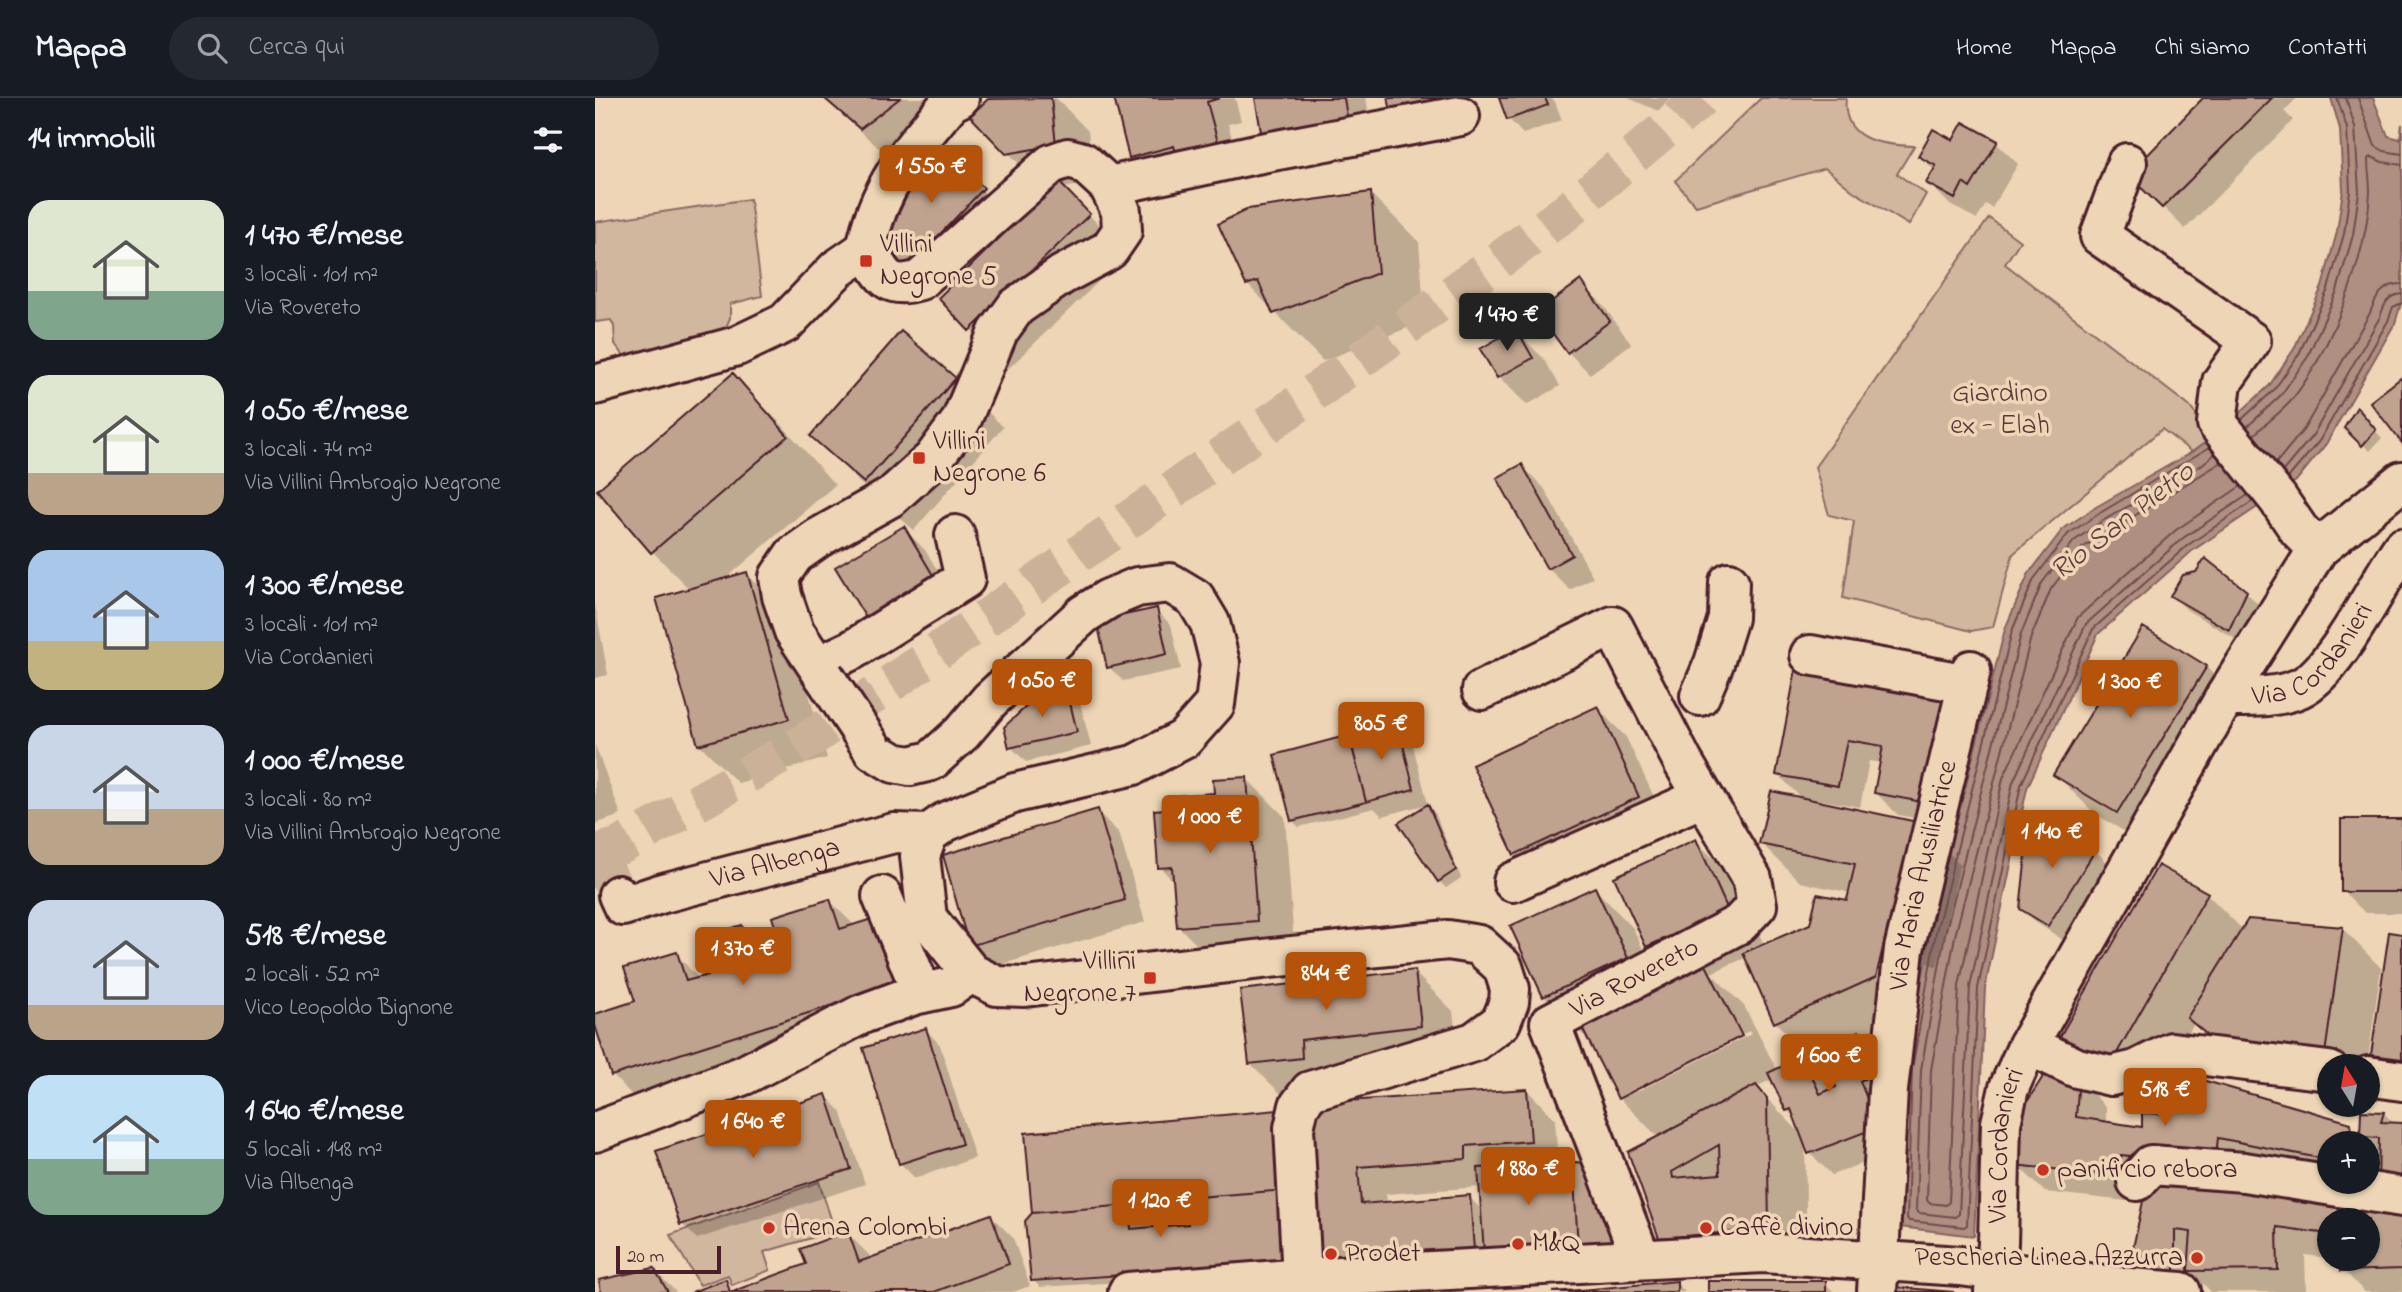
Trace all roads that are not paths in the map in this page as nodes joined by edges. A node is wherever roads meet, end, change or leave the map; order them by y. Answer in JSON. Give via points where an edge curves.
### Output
{"nodes":[{"id":1,"x":959,"y":98,"type":"edge"},
{"id":2,"x":1460,"y":116,"type":"dead end"},
{"id":3,"x":2127,"y":163,"type":"dead end"},
{"id":4,"x":1108,"y":186,"type":"junction"},
{"id":5,"x":866,"y":249,"type":"junction"},
{"id":6,"x":595,"y":385,"type":"edge"},
{"id":7,"x":2402,"y":481,"type":"edge"},
{"id":8,"x":955,"y":535,"type":"dead end"},
{"id":9,"x":2402,"y":548,"type":"edge"},
{"id":10,"x":2318,"y":549,"type":"junction"},
{"id":11,"x":1729,"y":582,"type":"dead end"},
{"id":12,"x":1810,"y":654,"type":"dead end"},
{"id":13,"x":821,"y":671,"type":"junction"},
{"id":14,"x":1482,"y":690,"type":"dead end"},
{"id":15,"x":1700,"y":696,"type":"dead end"},
{"id":16,"x":2225,"y":697,"type":"junction"},
{"id":17,"x":1703,"y":797,"type":"junction"},
{"id":18,"x":928,"y":834,"type":"junction"},
{"id":19,"x":1513,"y":882,"type":"dead end"},
{"id":20,"x":882,"y":896,"type":"dead end"},
{"id":21,"x":612,"y":905,"type":"edge"},
{"id":22,"x":971,"y":973,"type":"junction"},
{"id":23,"x":922,"y":993,"type":"junction"},
{"id":24,"x":2028,"y":1045,"type":"junction"},
{"id":25,"x":2317,"y":1070,"type":"edge"},
{"id":26,"x":2380,"y":1077,"type":"edge"},
{"id":27,"x":2402,"y":1080,"type":"edge"},
{"id":28,"x":595,"y":1132,"type":"edge"},
{"id":29,"x":2137,"y":1181,"type":"dead end"},
{"id":30,"x":2402,"y":1196,"type":"edge"},
{"id":31,"x":1641,"y":1259,"type":"junction"},
{"id":32,"x":1878,"y":1276,"type":"edge"},
{"id":33,"x":1302,"y":1278,"type":"junction"},
{"id":34,"x":1995,"y":1281,"type":"edge"},
{"id":35,"x":1128,"y":1292,"type":"edge"},
{"id":36,"x":2181,"y":1292,"type":"edge"}],
"edges":[{"from":1,"to":5,"type":"street","via":[[902,160],[871,220]]},
{"from":2,"to":4,"type":"street"},
{"from":3,"to":10,"type":"street","via":[[2100,236],[2251,341],[2222,382],[2217,423]]},
{"from":4,"to":5,"type":"street","via":[[1083,162],[1068,158],[1051,164],[920,280],[903,285],[886,280]]},
{"from":4,"to":13,"type":"street","via":[[1121,211],[1122,231],[1109,250],[1016,307],[998,332],[961,421],[933,458],[891,497],[794,555],[779,577],[794,631]]},
{"from":5,"to":6,"type":"street","via":[[837,269],[785,323],[737,346]]},
{"from":7,"to":10,"type":"street","name":"Via Cordanieri"},
{"from":8,"to":13,"type":"street","via":[[965,579]]},
{"from":9,"to":16,"type":"street","name":"Via Cordanieri","via":[[2331,663],[2301,688],[2260,697]]},
{"from":10,"to":16,"type":"street","name":"Via Cordanieri"},
{"from":11,"to":15,"type":"street","via":[[1728,618]]},
{"from":12,"to":32,"type":"street","name":"Via Maria Ausiliatrice","via":[[1969,677],[1904,949],[1888,1090]]},
{"from":13,"to":18,"type":"street","bridge":true,"via":[[874,751],[910,766],[931,761],[990,700],[1108,599],[1137,587],[1170,583],[1195,598],[1210,623],[1220,663],[1215,704],[1184,740],[1134,765],[1015,793],[945,822]]},
{"from":14,"to":17,"type":"street","name":"Via Rovereto","via":[[1613,626]]},
{"from":16,"to":24,"type":"street","name":"Via Cordanieri"},
{"from":17,"to":19,"type":"street"},
{"from":17,"to":31,"type":"street","name":"Via Rovereto","via":[[1752,880],[1757,905],[1739,924],[1550,1024]]},
{"from":18,"to":21,"type":"street","name":"Via Albenga","via":[[894,833]]},
{"from":18,"to":22,"type":"street","via":[[920,856],[927,919]]},
{"from":20,"to":23,"type":"street"},
{"from":22,"to":23,"type":"street","via":[[951,987]]},
{"from":22,"to":33,"type":"street","via":[[997,986],[1025,988],[1448,940],[1479,945],[1503,967],[1509,1002],[1501,1022],[1474,1042],[1310,1091],[1299,1106],[1294,1128]]},
{"from":23,"to":28,"type":"street","via":[[862,1014],[744,1075]]},
{"from":24,"to":25,"type":"street","name":"Via Cordanieri","via":[[2077,1068],[2111,1076],[2136,1070],[2172,1052]]},
{"from":24,"to":34,"type":"street","name":"Via Cordanieri","via":[[2009,1088],[2001,1123]]},
{"from":26,"to":27,"type":"street"},
{"from":29,"to":30,"type":"street","via":[[2151,1165],[2244,1172]]},
{"from":31,"to":32,"type":"street","via":[[1763,1253]]},
{"from":31,"to":33,"type":"street"},
{"from":32,"to":34,"type":"street"},
{"from":33,"to":35,"type":"street"},
{"from":34,"to":36,"type":"street"}]}
